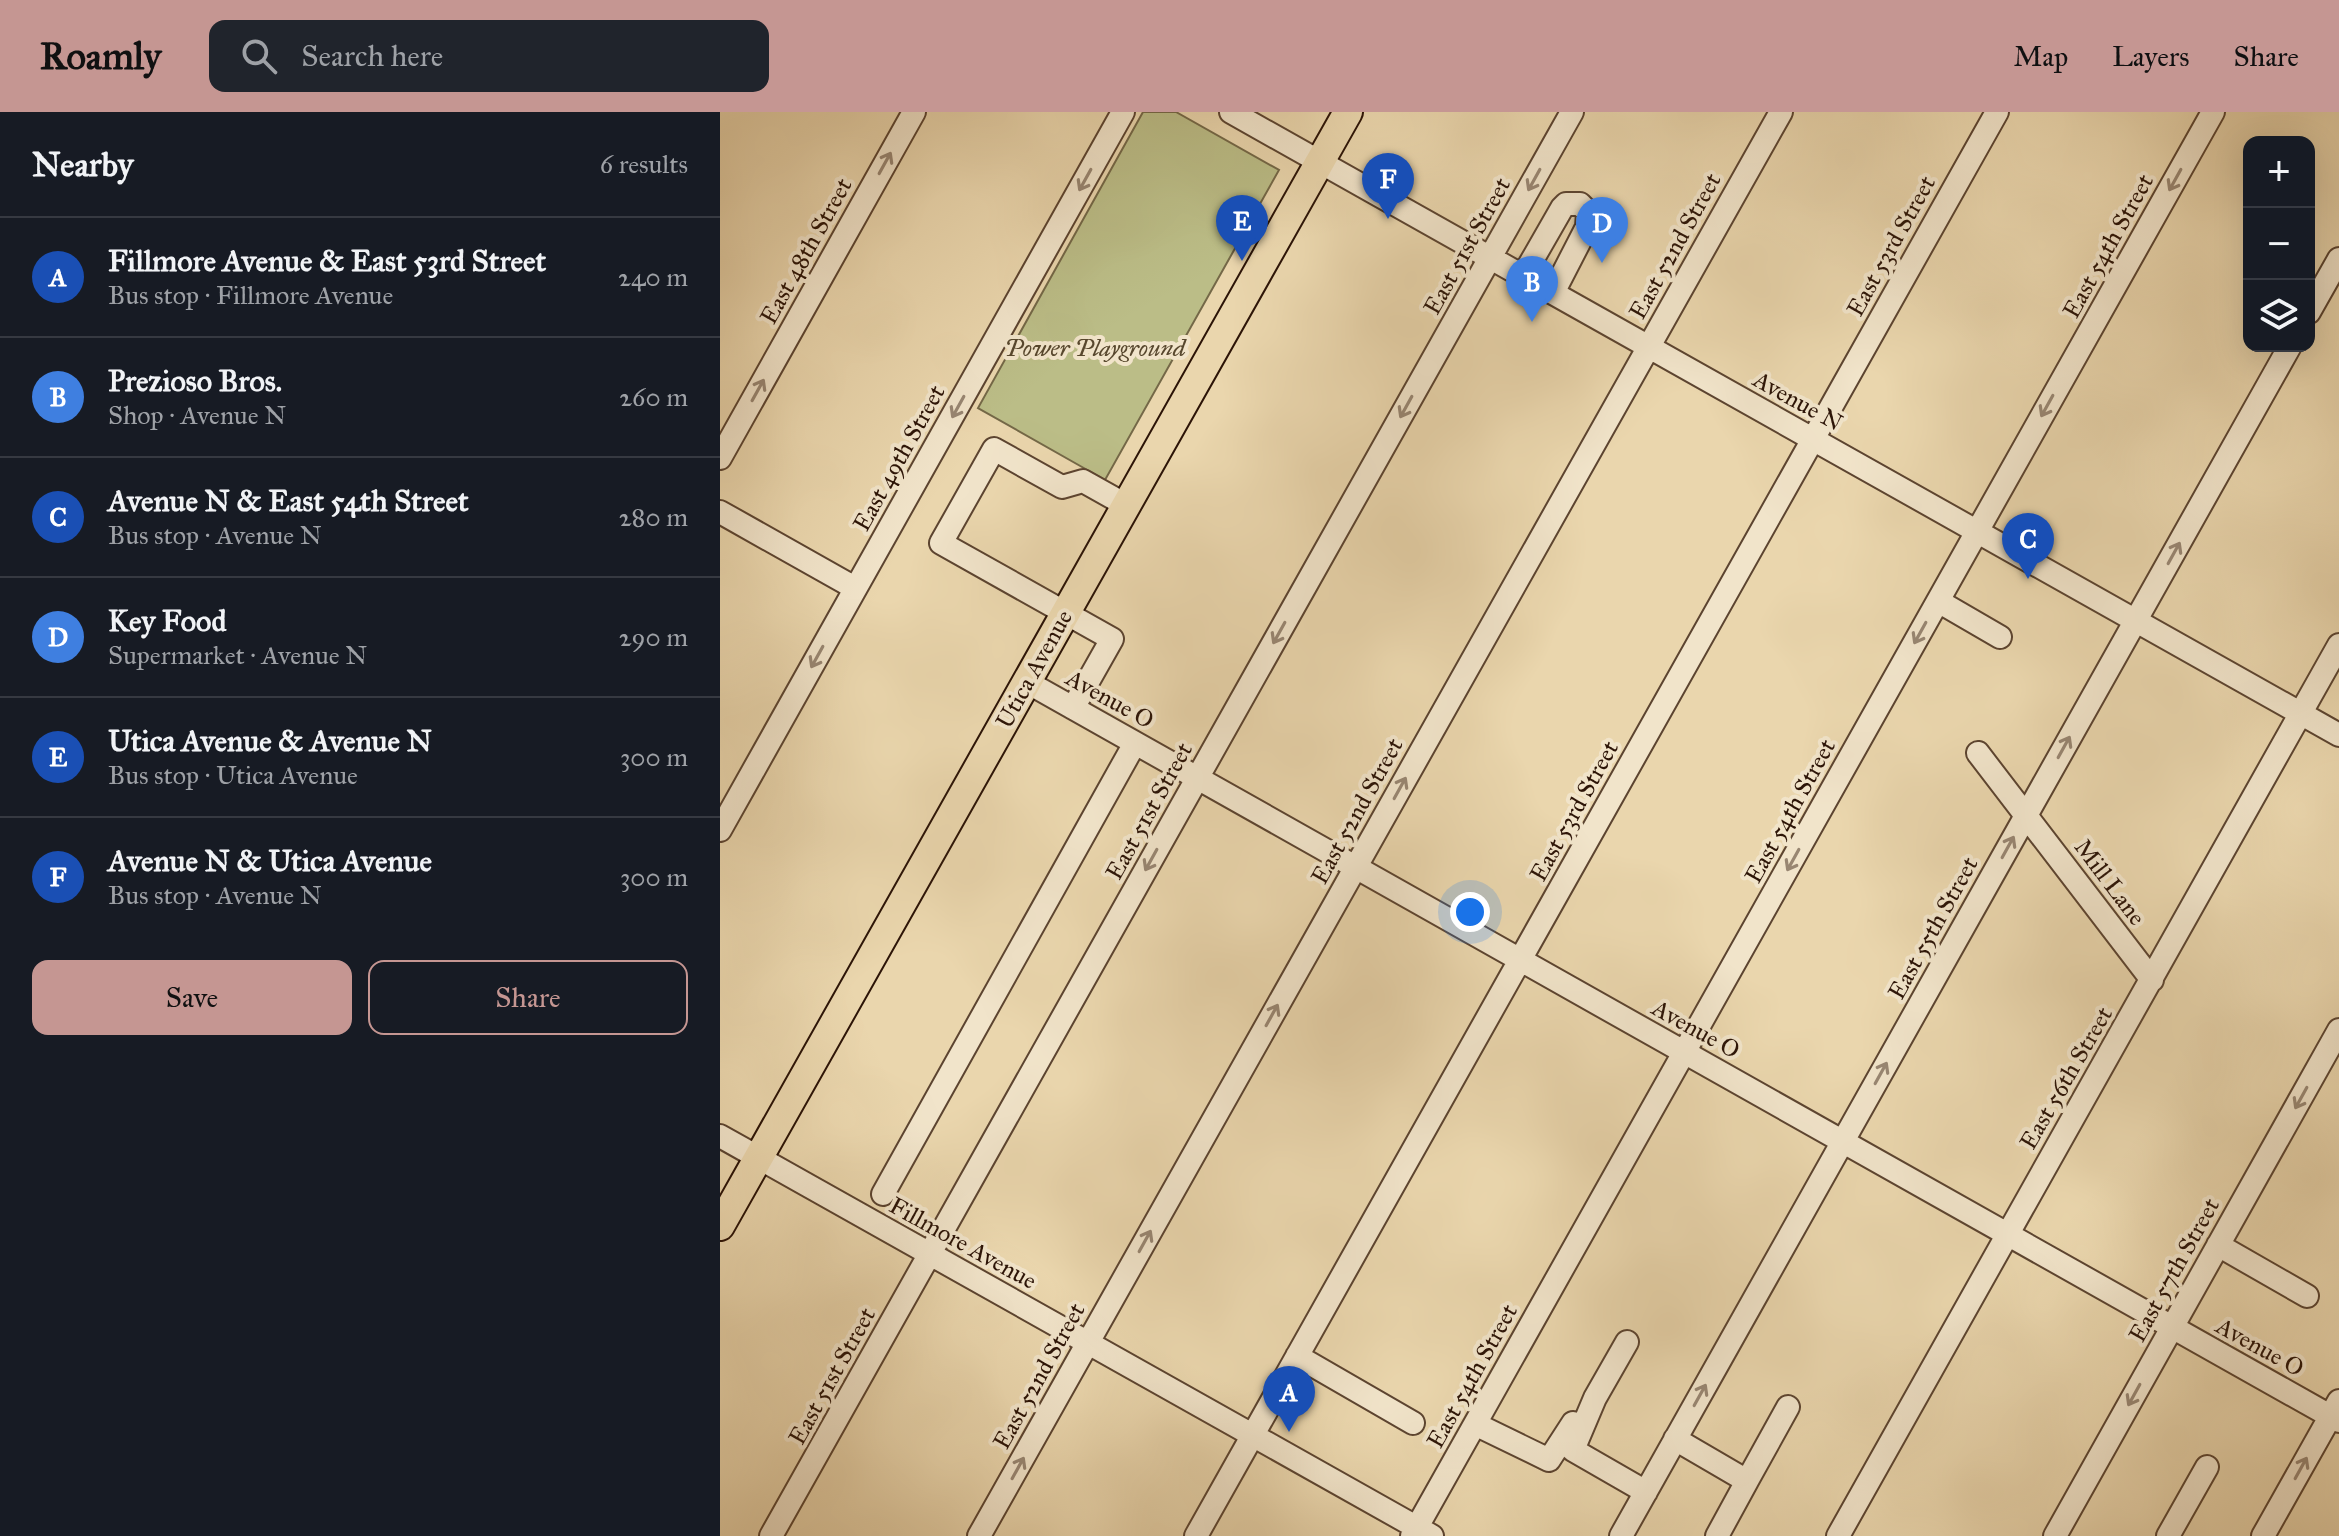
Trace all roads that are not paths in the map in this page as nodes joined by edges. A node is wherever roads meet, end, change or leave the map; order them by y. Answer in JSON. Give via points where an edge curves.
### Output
{"nodes":[{"id":1,"x":914,"y":112,"type":"edge"},
{"id":2,"x":1123,"y":112,"type":"edge"},
{"id":3,"x":1348,"y":112,"type":"edge"},
{"id":4,"x":1572,"y":112,"type":"edge"},
{"id":5,"x":1781,"y":112,"type":"edge"},
{"id":6,"x":1997,"y":112,"type":"edge"},
{"id":7,"x":2213,"y":112,"type":"edge"},
{"id":8,"x":1243,"y":115,"type":"edge"},
{"id":9,"x":1318,"y":161,"type":"junction"},
{"id":10,"x":1490,"y":258,"type":"junction"},
{"id":11,"x":2339,"y":259,"type":"edge"},
{"id":12,"x":1523,"y":276,"type":"junction"},
{"id":13,"x":1553,"y":293,"type":"junction"},
{"id":14,"x":2315,"y":301,"type":"edge"},
{"id":15,"x":1648,"y":346,"type":"junction"},
{"id":16,"x":2287,"y":352,"type":"edge"},
{"id":17,"x":1813,"y":439,"type":"junction"},
{"id":18,"x":720,"y":458,"type":"edge"},
{"id":19,"x":1126,"y":505,"type":"junction"},
{"id":20,"x":720,"y":512,"type":"edge"},
{"id":21,"x":1977,"y":531,"type":"junction"},
{"id":22,"x":855,"y":588,"type":"junction"},
{"id":23,"x":1938,"y":601,"type":"junction"},
{"id":24,"x":1065,"y":613,"type":"junction"},
{"id":25,"x":2136,"y":621,"type":"junction"},
{"id":26,"x":2000,"y":637,"type":"dead end"},
{"id":27,"x":2339,"y":645,"type":"edge"},
{"id":28,"x":1027,"y":682,"type":"junction"},
{"id":29,"x":1073,"y":708,"type":"junction"},
{"id":30,"x":2300,"y":713,"type":"junction"},
{"id":31,"x":2339,"y":735,"type":"edge"},
{"id":32,"x":1135,"y":743,"type":"junction"},
{"id":33,"x":1978,"y":753,"type":"dead end"},
{"id":34,"x":1198,"y":778,"type":"junction"},
{"id":35,"x":2026,"y":815,"type":"junction"},
{"id":36,"x":720,"y":830,"type":"edge"},
{"id":37,"x":1355,"y":867,"type":"junction"},
{"id":38,"x":1520,"y":960,"type":"junction"},
{"id":39,"x":2152,"y":980,"type":"junction"},
{"id":40,"x":2339,"y":1030,"type":"edge"},
{"id":41,"x":1685,"y":1053,"type":"junction"},
{"id":42,"x":720,"y":1136,"type":"edge"},
{"id":43,"x":1843,"y":1141,"type":"junction"},
{"id":44,"x":760,"y":1158,"type":"junction"},
{"id":45,"x":883,"y":1194,"type":"dead end"},
{"id":46,"x":728,"y":1195,"type":"edge"},
{"id":47,"x":720,"y":1226,"type":"edge"},
{"id":48,"x":2008,"y":1234,"type":"junction"},
{"id":49,"x":2218,"y":1245,"type":"junction"},
{"id":50,"x":930,"y":1254,"type":"junction"},
{"id":51,"x":2307,"y":1296,"type":"dead end"},
{"id":52,"x":2172,"y":1327,"type":"junction"},
{"id":53,"x":1627,"y":1342,"type":"dead end"},
{"id":54,"x":1088,"y":1343,"type":"junction"},
{"id":55,"x":1297,"y":1356,"type":"junction"},
{"id":56,"x":1595,"y":1398,"type":"junction"},
{"id":57,"x":1788,"y":1407,"type":"dead end"},
{"id":58,"x":2336,"y":1412,"type":"edge"},
{"id":59,"x":1413,"y":1423,"type":"dead end"},
{"id":60,"x":1475,"y":1424,"type":"junction"},
{"id":61,"x":1253,"y":1435,"type":"junction"},
{"id":62,"x":1675,"y":1439,"type":"junction"},
{"id":63,"x":2207,"y":1467,"type":"dead end"},
{"id":64,"x":1747,"y":1481,"type":"junction"},
{"id":65,"x":1646,"y":1492,"type":"junction"},
{"id":66,"x":1420,"y":1533,"type":"edge"},
{"id":67,"x":771,"y":1536,"type":"edge"},
{"id":68,"x":979,"y":1536,"type":"edge"},
{"id":69,"x":1196,"y":1536,"type":"edge"},
{"id":70,"x":1621,"y":1536,"type":"edge"},
{"id":71,"x":1717,"y":1536,"type":"edge"},
{"id":72,"x":1838,"y":1536,"type":"edge"},
{"id":73,"x":2055,"y":1536,"type":"edge"},
{"id":74,"x":2168,"y":1536,"type":"edge"},
{"id":75,"x":2263,"y":1536,"type":"edge"}],
"edges":[{"from":18,"to":1,"type":"street","name":"East 48th Street","one_way":true},
{"from":2,"to":22,"type":"street","name":"East 49th Street","one_way":true},
{"from":3,"to":9,"type":"main road","name":"Utica Avenue"},
{"from":4,"to":10,"type":"street","name":"East 51st Street","one_way":true},
{"from":5,"to":15,"type":"street","name":"East 52nd Street"},
{"from":6,"to":17,"type":"street","name":"East 53rd Street"},
{"from":7,"to":21,"type":"street","name":"East 54th Street","one_way":true},
{"from":8,"to":9,"type":"street","name":"Avenue N"},
{"from":9,"to":10,"type":"street","name":"Avenue N"},
{"from":9,"to":19,"type":"main road","name":"Utica Avenue"},
{"from":10,"to":12,"type":"street","name":"Avenue N"},
{"from":10,"to":34,"type":"street","name":"East 51st Street","one_way":true},
{"from":11,"to":14,"type":"street"},
{"from":12,"to":13,"type":"street","name":"Avenue N"},
{"from":12,"to":13,"type":"street","via":[[1562,208],[1580,204],[1588,212],[1587,227]]},
{"from":13,"to":15,"type":"street","name":"Avenue N"},
{"from":15,"to":17,"type":"street","name":"Avenue N"},
{"from":37,"to":15,"type":"street","name":"East 52nd Street","one_way":true},
{"from":25,"to":16,"type":"street","name":"East 55th Street","one_way":true},
{"from":17,"to":21,"type":"street","name":"Avenue N"},
{"from":17,"to":38,"type":"street","name":"East 53rd Street"},
{"from":19,"to":24,"type":"main road","name":"Utica Avenue"},
{"from":19,"to":24,"type":"street","via":[[1083,481],[1062,487],[994,449],[971,489],[941,543]]},
{"from":20,"to":22,"type":"street"},
{"from":21,"to":23,"type":"street","name":"East 54th Street"},
{"from":21,"to":25,"type":"street","name":"Avenue N"},
{"from":22,"to":36,"type":"street","name":"East 49th Street","one_way":true},
{"from":23,"to":26,"type":"street"},
{"from":23,"to":41,"type":"street","name":"East 54th Street","one_way":true},
{"from":24,"to":28,"type":"main road","name":"Utica Avenue"},
{"from":24,"to":29,"type":"street","via":[[1112,639]]},
{"from":25,"to":30,"type":"street","name":"Avenue N"},
{"from":35,"to":25,"type":"street","name":"East 55th Street","one_way":true},
{"from":27,"to":30,"type":"street","name":"East 56th Street"},
{"from":28,"to":29,"type":"street","name":"Avenue O"},
{"from":28,"to":44,"type":"main road","name":"Utica Avenue"},
{"from":29,"to":32,"type":"street","name":"Avenue O"},
{"from":30,"to":31,"type":"street","name":"Avenue N"},
{"from":30,"to":39,"type":"street","name":"East 56th Street"},
{"from":32,"to":34,"type":"street","name":"Avenue O"},
{"from":32,"to":45,"type":"street"},
{"from":33,"to":35,"type":"street","name":"Mill Lane"},
{"from":34,"to":37,"type":"street","name":"Avenue O"},
{"from":34,"to":50,"type":"street","name":"East 51st Street","one_way":true},
{"from":35,"to":39,"type":"street","name":"Mill Lane"},
{"from":43,"to":35,"type":"street","name":"East 55th Street","one_way":true},
{"from":37,"to":38,"type":"street","name":"Avenue O"},
{"from":54,"to":37,"type":"street","name":"East 52nd Street","one_way":true},
{"from":38,"to":41,"type":"street","name":"Avenue O"},
{"from":38,"to":55,"type":"street","name":"East 53rd Street"},
{"from":39,"to":48,"type":"street","name":"East 56th Street"},
{"from":40,"to":49,"type":"street","name":"East 57th Street","one_way":true},
{"from":41,"to":43,"type":"street","name":"Avenue O"},
{"from":41,"to":60,"type":"street","name":"East 54th Street"},
{"from":42,"to":44,"type":"street","name":"Fillmore Avenue"},
{"from":43,"to":48,"type":"street","name":"Avenue O"},
{"from":62,"to":43,"type":"street","name":"East 55th Street","one_way":true},
{"from":44,"to":46,"type":"main road","name":"Utica Avenue"},
{"from":44,"to":50,"type":"street","name":"Fillmore Avenue"},
{"from":46,"to":47,"type":"main road","name":"Utica Avenue"},
{"from":48,"to":52,"type":"street","name":"Avenue O"},
{"from":48,"to":72,"type":"street","name":"East 56th Street"},
{"from":49,"to":51,"type":"street"},
{"from":49,"to":52,"type":"street","name":"East 57th Street"},
{"from":50,"to":54,"type":"street","name":"Fillmore Avenue"},
{"from":50,"to":67,"type":"street","name":"East 51st Street"},
{"from":52,"to":58,"type":"street","name":"Avenue O"},
{"from":52,"to":73,"type":"street","name":"East 57th Street","one_way":true},
{"from":53,"to":56,"type":"street"},
{"from":54,"to":61,"type":"street","name":"Fillmore Avenue"},
{"from":68,"to":54,"type":"street","name":"East 52nd Street","one_way":true},
{"from":55,"to":59,"type":"street"},
{"from":55,"to":61,"type":"street","name":"East 53rd Street"},
{"from":56,"to":60,"type":"street","via":[[1578,1414],[1549,1460]]},
{"from":56,"to":65,"type":"street","via":[[1573,1450]]},
{"from":57,"to":64,"type":"street"},
{"from":75,"to":58,"type":"street","one_way":true},
{"from":60,"to":66,"type":"street","name":"East 54th Street"},
{"from":61,"to":66,"type":"street","name":"Fillmore Avenue"},
{"from":61,"to":69,"type":"street","name":"East 53rd Street"},
{"from":62,"to":64,"type":"street"},
{"from":62,"to":65,"type":"street","name":"East 55th Street"},
{"from":63,"to":74,"type":"street"},
{"from":64,"to":71,"type":"street"},
{"from":65,"to":70,"type":"street","name":"East 55th Street"}]}
